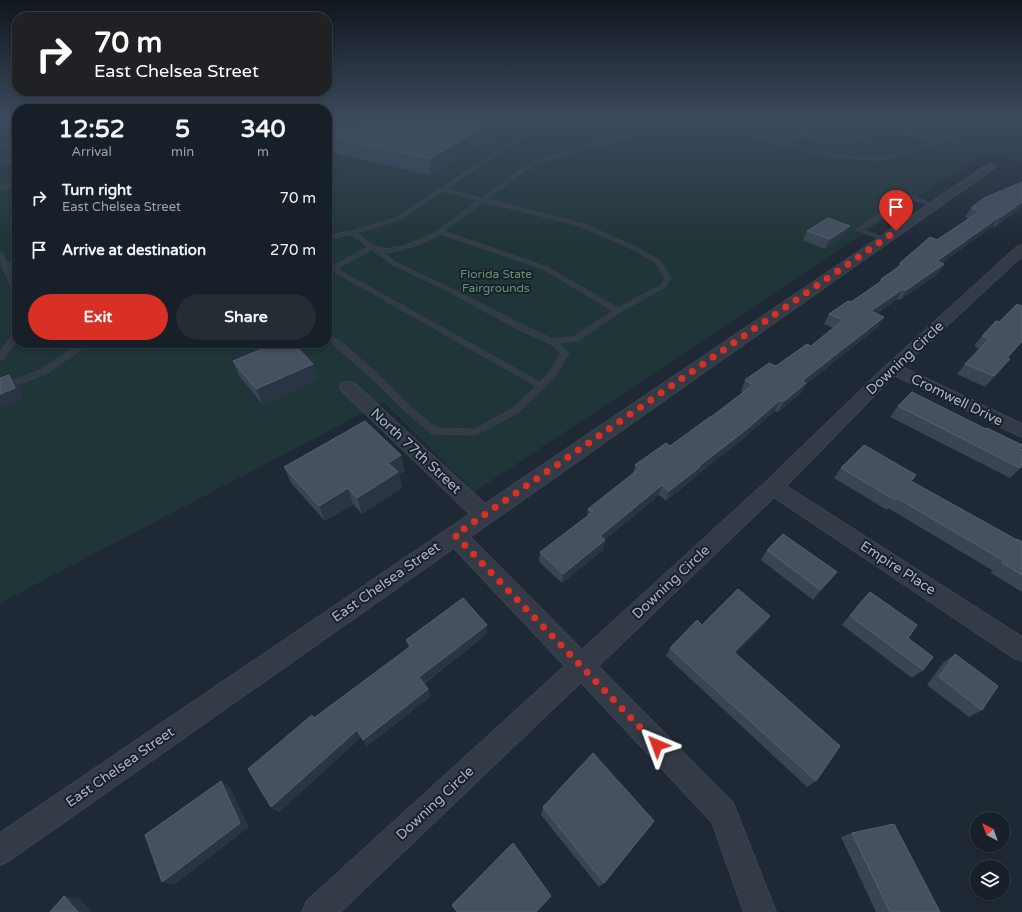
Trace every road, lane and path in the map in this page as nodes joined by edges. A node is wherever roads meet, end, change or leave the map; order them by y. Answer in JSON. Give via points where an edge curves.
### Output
{"nodes":[{"id":1,"x":12,"y":161,"type":"edge"},
{"id":2,"x":484,"y":161,"type":"edge"},
{"id":3,"x":542,"y":161,"type":"edge"},
{"id":4,"x":0,"y":164,"type":"edge"},
{"id":5,"x":991,"y":166,"type":"dead end"},
{"id":6,"x":12,"y":185,"type":"edge"},
{"id":7,"x":0,"y":188,"type":"edge"},
{"id":8,"x":441,"y":189,"type":"junction"},
{"id":9,"x":484,"y":200,"type":"junction"},
{"id":10,"x":934,"y":205,"type":"junction"},
{"id":11,"x":440,"y":232,"type":"junction"},
{"id":12,"x":353,"y":233,"type":"junction"},
{"id":13,"x":332,"y":236,"type":"edge"},
{"id":14,"x":884,"y":239,"type":"junction"},
{"id":15,"x":372,"y":247,"type":"junction"},
{"id":16,"x":1022,"y":249,"type":"edge"},
{"id":17,"x":0,"y":254,"type":"edge"},
{"id":18,"x":12,"y":264,"type":"edge"},
{"id":19,"x":5,"y":266,"type":"junction"},
{"id":20,"x":332,"y":267,"type":"edge"},
{"id":21,"x":332,"y":270,"type":"edge"},
{"id":22,"x":12,"y":282,"type":"edge"},
{"id":23,"x":618,"y":312,"type":"junction"},
{"id":24,"x":332,"y":339,"type":"edge"},
{"id":25,"x":552,"y":341,"type":"junction"},
{"id":26,"x":12,"y":342,"type":"edge"},
{"id":27,"x":78,"y":348,"type":"edge"},
{"id":28,"x":0,"y":358,"type":"edge"},
{"id":29,"x":892,"y":368,"type":"junction"},
{"id":30,"x":541,"y":386,"type":"junction"},
{"id":31,"x":348,"y":387,"type":"dead end"},
{"id":32,"x":0,"y":388,"type":"edge"},
{"id":33,"x":1022,"y":431,"type":"edge"},
{"id":34,"x":773,"y":487,"type":"junction"},
{"id":35,"x":484,"y":515,"type":"junction"},
{"id":36,"x":455,"y":535,"type":"junction"},
{"id":37,"x":1022,"y":650,"type":"edge"},
{"id":38,"x":581,"y":666,"type":"junction"},
{"id":39,"x":0,"y":850,"type":"edge"},
{"id":40,"x":318,"y":912,"type":"edge"},
{"id":41,"x":760,"y":912,"type":"edge"}],
"edges":[{"from":1,"to":4,"type":"lane"},
{"from":2,"to":8,"type":"lane"},
{"from":3,"to":9,"type":"lane","via":[[526,168]]},
{"from":5,"to":10,"type":"street","name":"East Chelsea Street"},
{"from":6,"to":7,"type":"lane"},
{"from":8,"to":9,"type":"lane"},
{"from":8,"to":12,"type":"lane","via":[[397,219]]},
{"from":9,"to":11,"type":"lane"},
{"from":9,"to":23,"type":"lane","via":[[582,225],[634,248],[658,262],[668,278],[664,286]]},
{"from":10,"to":14,"type":"street","name":"East Chelsea Street"},
{"from":10,"to":14,"type":"lane","via":[[910,197],[859,230]]},
{"from":11,"to":15,"type":"lane","via":[[405,247],[387,251]]},
{"from":11,"to":23,"type":"lane","via":[[545,268]]},
{"from":12,"to":13,"type":"lane"},
{"from":12,"to":15,"type":"lane"},
{"from":14,"to":35,"type":"street","name":"East Chelsea Street"},
{"from":15,"to":20,"type":"lane"},
{"from":15,"to":25,"type":"lane","via":[[394,264]]},
{"from":16,"to":29,"type":"street","name":"Downing Circle"},
{"from":17,"to":19,"type":"lane"},
{"from":18,"to":19,"type":"lane"},
{"from":19,"to":22,"type":"lane"},
{"from":21,"to":30,"type":"lane"},
{"from":23,"to":25,"type":"lane","via":[[575,339]]},
{"from":24,"to":30,"type":"lane","via":[[434,431],[476,432],[516,411]]},
{"from":25,"to":30,"type":"lane","via":[[565,353],[552,375]]},
{"from":26,"to":28,"type":"lane"},
{"from":27,"to":32,"type":"lane","via":[[42,372]]},
{"from":29,"to":33,"type":"street","name":"Cromwell Drive"},
{"from":29,"to":34,"type":"street","name":"Downing Circle"},
{"from":31,"to":35,"type":"street","name":"North 77th Street"},
{"from":34,"to":37,"type":"street","name":"Empire Place"},
{"from":34,"to":38,"type":"street","name":"Downing Circle"},
{"from":35,"to":36,"type":"street","name":"East Chelsea Street"},
{"from":36,"to":38,"type":"street"},
{"from":36,"to":39,"type":"street","name":"East Chelsea Street"},
{"from":38,"to":40,"type":"street","name":"Downing Circle"},
{"from":38,"to":41,"type":"street","via":[[723,813]]}]}
